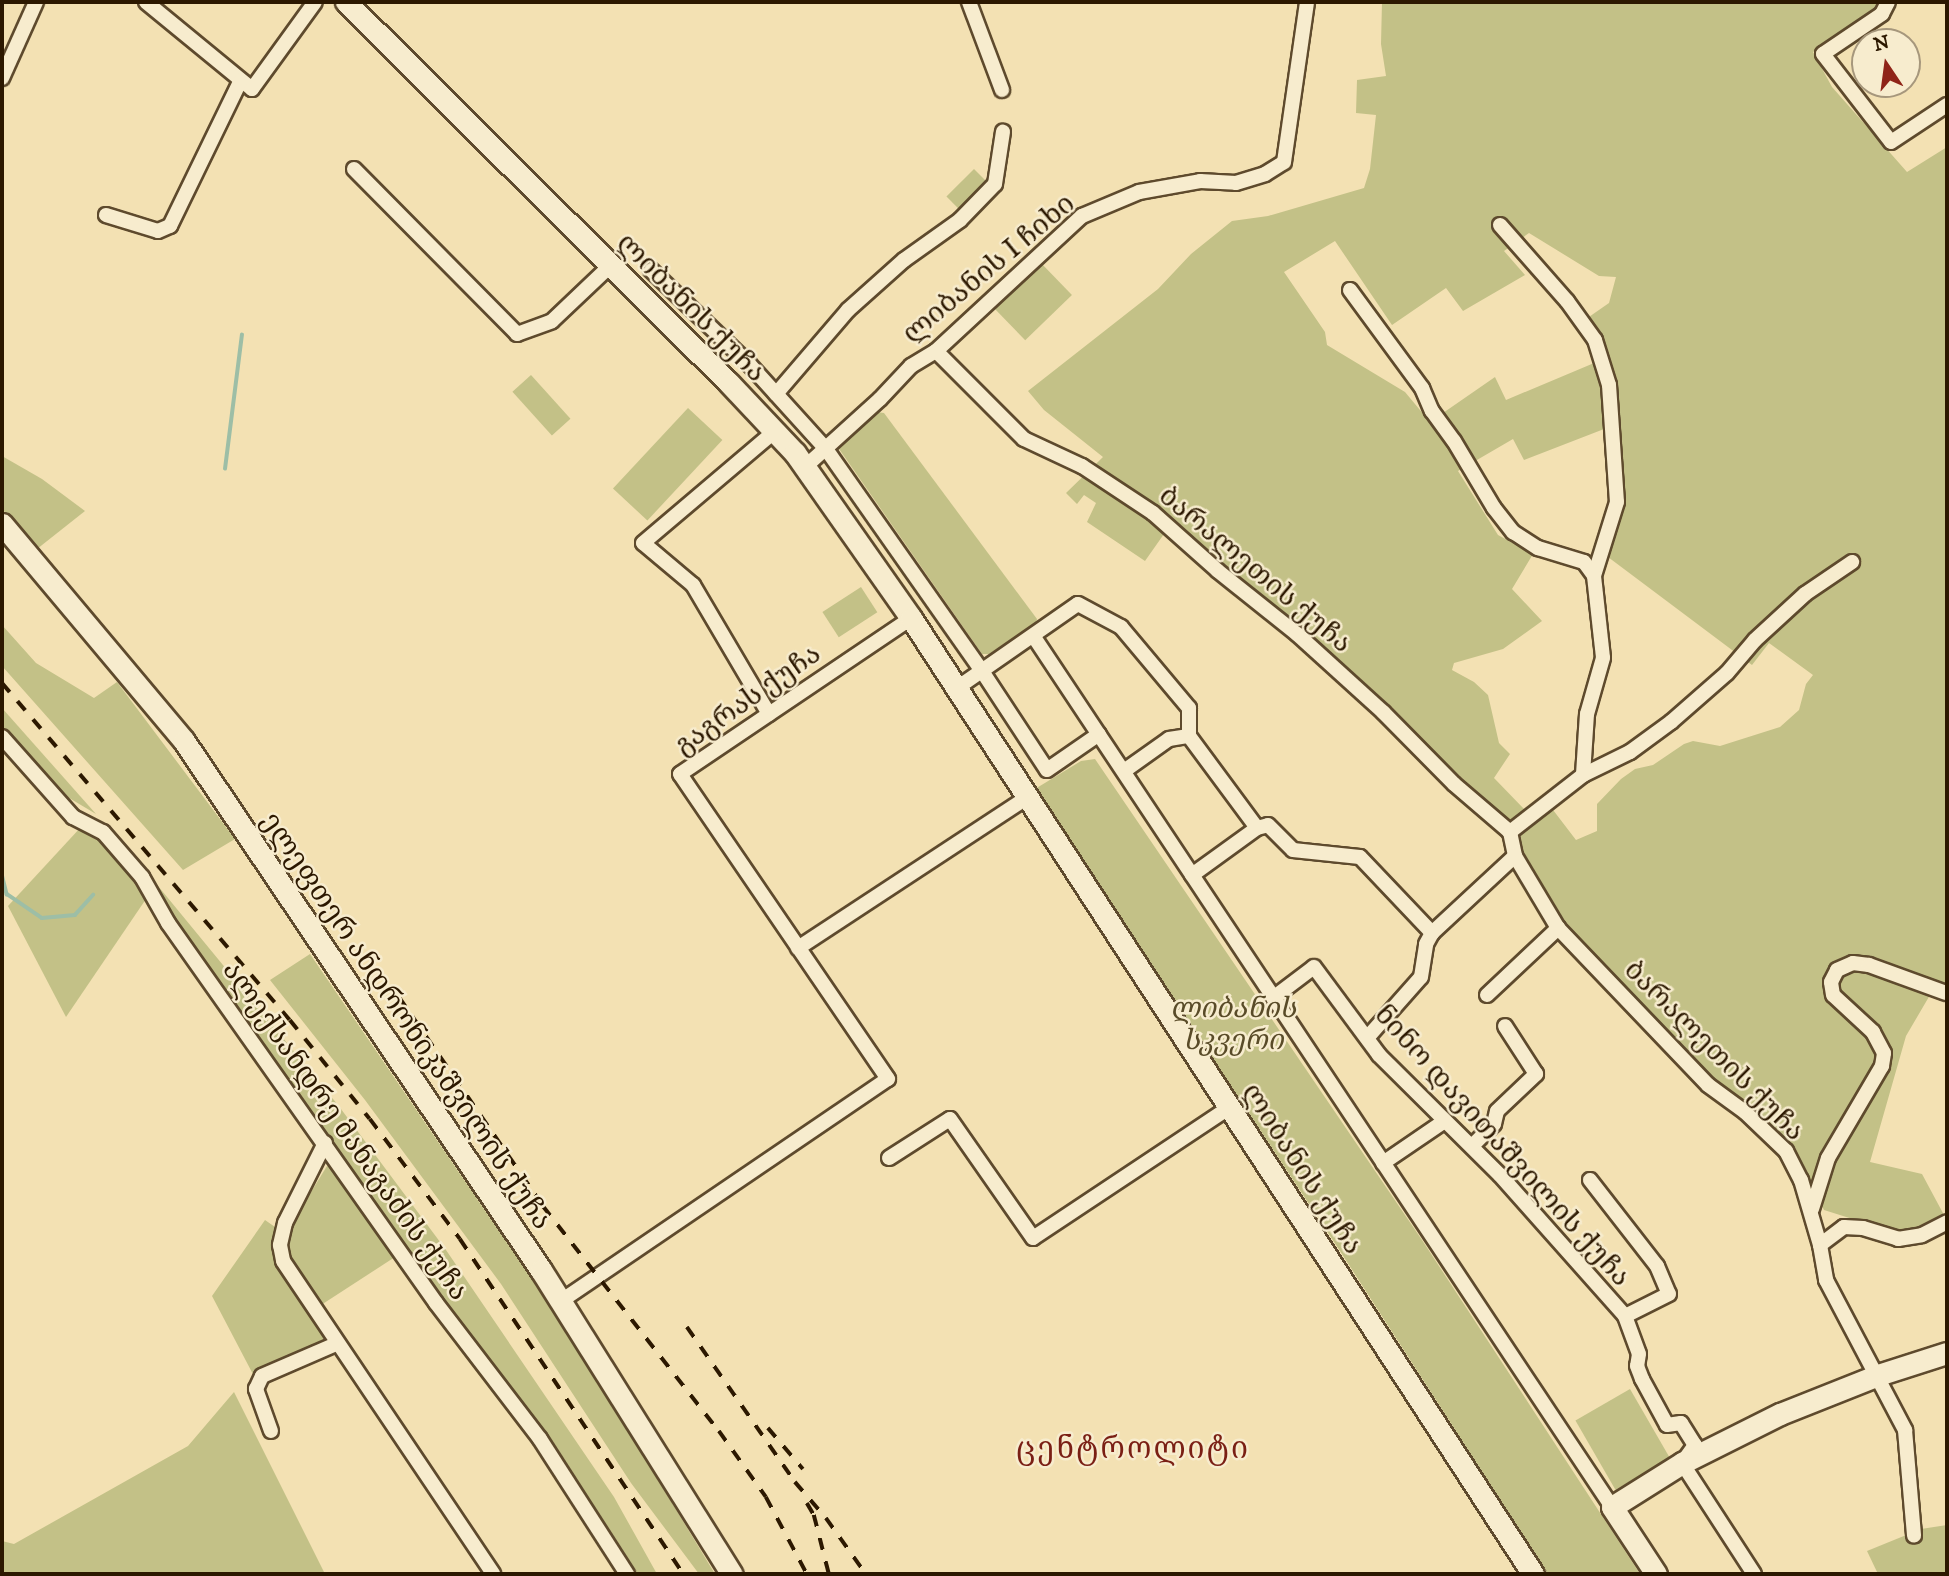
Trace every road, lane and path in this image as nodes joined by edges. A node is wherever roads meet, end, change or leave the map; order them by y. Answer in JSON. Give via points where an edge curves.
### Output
{"nodes":[{"id":1,"x":36,"y":2,"type":"edge"},
{"id":2,"x":146,"y":2,"type":"edge"},
{"id":3,"x":315,"y":2,"type":"edge"},
{"id":4,"x":346,"y":2,"type":"edge"},
{"id":5,"x":968,"y":2,"type":"edge"},
{"id":6,"x":1307,"y":2,"type":"edge"},
{"id":7,"x":1888,"y":2,"type":"edge"},
{"id":8,"x":3,"y":70,"type":"edge"},
{"id":9,"x":240,"y":80,"type":"junction"},
{"id":10,"x":1002,"y":90,"type":"dead end"},
{"id":11,"x":1947,"y":105,"type":"edge"},
{"id":12,"x":1003,"y":132,"type":"dead end"},
{"id":13,"x":354,"y":169,"type":"dead end"},
{"id":14,"x":106,"y":215,"type":"dead end"},
{"id":15,"x":1500,"y":225,"type":"dead end"},
{"id":16,"x":609,"y":267,"type":"junction"},
{"id":17,"x":651,"y":270,"type":"dead end"},
{"id":18,"x":1350,"y":290,"type":"dead end"},
{"id":19,"x":936,"y":351,"type":"junction"},
{"id":20,"x":776,"y":394,"type":"junction"},
{"id":21,"x":775,"y":431,"type":"junction"},
{"id":22,"x":826,"y":449,"type":"junction"},
{"id":23,"x":804,"y":467,"type":"junction"},
{"id":24,"x":2,"y":524,"type":"edge"},
{"id":25,"x":1852,"y":562,"type":"dead end"},
{"id":26,"x":1594,"y":576,"type":"junction"},
{"id":27,"x":911,"y":618,"type":"junction"},
{"id":28,"x":1034,"y":637,"type":"junction"},
{"id":29,"x":982,"y":671,"type":"junction"},
{"id":30,"x":957,"y":688,"type":"junction"},
{"id":31,"x":769,"y":714,"type":"junction"},
{"id":32,"x":1100,"y":734,"type":"junction"},
{"id":33,"x":1189,"y":736,"type":"junction"},
{"id":34,"x":2,"y":737,"type":"edge"},
{"id":35,"x":1124,"y":771,"type":"junction"},
{"id":36,"x":1583,"y":775,"type":"junction"},
{"id":37,"x":1028,"y":797,"type":"junction"},
{"id":38,"x":1257,"y":828,"type":"junction"},
{"id":39,"x":1510,"y":832,"type":"junction"},
{"id":40,"x":1515,"y":856,"type":"junction"},
{"id":41,"x":1192,"y":875,"type":"junction"},
{"id":42,"x":1558,"y":928,"type":"junction"},
{"id":43,"x":1432,"y":933,"type":"junction"},
{"id":44,"x":799,"y":948,"type":"junction"},
{"id":45,"x":1946,"y":993,"type":"edge"},
{"id":46,"x":1487,"y":995,"type":"dead end"},
{"id":47,"x":1273,"y":998,"type":"junction"},
{"id":48,"x":1505,"y":1026,"type":"dead end"},
{"id":49,"x":1367,"y":1038,"type":"junction"},
{"id":50,"x":1228,"y":1108,"type":"junction"},
{"id":51,"x":1443,"y":1122,"type":"junction"},
{"id":52,"x":326,"y":1143,"type":"junction"},
{"id":53,"x":1472,"y":1146,"type":"junction"},
{"id":54,"x":889,"y":1158,"type":"dead end"},
{"id":55,"x":1383,"y":1163,"type":"junction"},
{"id":56,"x":1590,"y":1180,"type":"dead end"},
{"id":57,"x":1811,"y":1214,"type":"junction"},
{"id":58,"x":1947,"y":1222,"type":"edge"},
{"id":59,"x":1820,"y":1245,"type":"junction"},
{"id":60,"x":561,"y":1301,"type":"junction"},
{"id":61,"x":1625,"y":1316,"type":"junction"},
{"id":62,"x":336,"y":1344,"type":"junction"},
{"id":63,"x":1947,"y":1353,"type":"edge"},
{"id":64,"x":1878,"y":1375,"type":"junction"},
{"id":65,"x":271,"y":1431,"type":"dead end"},
{"id":66,"x":1682,"y":1463,"type":"junction"},
{"id":67,"x":1612,"y":1507,"type":"junction"},
{"id":68,"x":1914,"y":1536,"type":"dead end"},
{"id":69,"x":494,"y":1574,"type":"edge"},
{"id":70,"x":627,"y":1574,"type":"edge"},
{"id":71,"x":732,"y":1574,"type":"edge"},
{"id":72,"x":1533,"y":1574,"type":"edge"},
{"id":73,"x":1656,"y":1574,"type":"edge"},
{"id":74,"x":1754,"y":1574,"type":"edge"}],
"edges":[{"from":1,"to":8,"type":"street"},
{"from":2,"to":9,"type":"street"},
{"from":3,"to":9,"type":"street","via":[[252,89]]},
{"from":4,"to":16,"type":"street","name":"ლიბანის ქუჩა"},
{"from":5,"to":10,"type":"street"},
{"from":6,"to":19,"type":"street","name":"ლიბანის I ჩიხი","via":[[1284,162],[1236,183],[1200,181],[1139,192],[1082,216]]},
{"from":7,"to":11,"type":"street","via":[[1882,14],[1824,54],[1891,142]]},
{"from":9,"to":14,"type":"street","via":[[170,226],[158,231]]},
{"from":12,"to":20,"type":"street","name":"ლიბანის ქუჩა","via":[[995,184],[960,220],[904,260],[848,310]]},
{"from":13,"to":16,"type":"street","via":[[517,334],[552,321]]},
{"from":15,"to":26,"type":"street","via":[[1595,340],[1609,385],[1617,502]]},
{"from":16,"to":21,"type":"street","name":"ლიბანის ქუჩა"},
{"from":17,"to":20,"type":"street","name":"ლიბანის ქუჩა"},
{"from":18,"to":26,"type":"street","via":[[1422,388],[1432,411],[1513,532],[1538,548],[1584,562]]},
{"from":19,"to":22,"type":"street","name":"ლიბანის I ჩიხი","via":[[911,366]]},
{"from":19,"to":39,"type":"street","name":"ბარალეთის ქუჩა","via":[[1024,439],[1082,466],[1153,513],[1297,634]]},
{"from":20,"to":22,"type":"street","name":"ლიბანის ქუჩა"},
{"from":21,"to":23,"type":"street","name":"ლიბანის ქუჩა"},
{"from":21,"to":31,"type":"street","via":[[643,543],[693,585]]},
{"from":22,"to":23,"type":"street","name":"ლიბანის I ჩიხი"},
{"from":22,"to":29,"type":"street","name":"ლიბანის ქუჩა"},
{"from":23,"to":27,"type":"street","name":"ლიბანის ქუჩა"},
{"from":24,"to":60,"type":"street","name":"ელეფთერ ანდრონიკაშვილის ქუჩა","via":[[184,741]]},
{"from":25,"to":36,"type":"street","via":[[1805,594],[1671,722],[1630,752]]},
{"from":26,"to":36,"type":"street","via":[[1603,658],[1587,714]]},
{"from":27,"to":30,"type":"street","name":"ლიბანის ქუჩა"},
{"from":27,"to":31,"type":"street","name":"გაგრას ქუჩა"},
{"from":28,"to":29,"type":"street"},
{"from":28,"to":32,"type":"street"},
{"from":28,"to":33,"type":"street","via":[[1078,604],[1121,627],[1189,708]]},
{"from":29,"to":30,"type":"street"},
{"from":29,"to":32,"type":"street","name":"ლიბანის ქუჩა","via":[[1047,771]]},
{"from":30,"to":37,"type":"street","name":"ლიბანის ქუჩა"},
{"from":31,"to":44,"type":"street","name":"გაგრას ქუჩა","via":[[680,774]]},
{"from":32,"to":35,"type":"street"},
{"from":33,"to":35,"type":"street","via":[[1169,739]]},
{"from":33,"to":38,"type":"street"},
{"from":34,"to":52,"type":"street","name":"ალექსანდრე მანაგაძის ქუჩა","via":[[72,817],[103,832],[128,859],[168,923]]},
{"from":35,"to":41,"type":"street"},
{"from":36,"to":39,"type":"street"},
{"from":37,"to":44,"type":"street"},
{"from":37,"to":50,"type":"street","name":"ლიბანის ქუჩა"},
{"from":38,"to":41,"type":"street"},
{"from":38,"to":43,"type":"street","via":[[1268,825],[1293,850],[1360,857]]},
{"from":39,"to":40,"type":"street","name":"ბარალეთის ქუჩა"},
{"from":40,"to":42,"type":"street","name":"ბარალეთის ქუჩა"},
{"from":40,"to":43,"type":"street"},
{"from":41,"to":47,"type":"street"},
{"from":42,"to":46,"type":"street"},
{"from":42,"to":57,"type":"street","name":"ბარალეთის ქუჩა","via":[[1708,1085],[1786,1151]]},
{"from":43,"to":49,"type":"street","via":[[1421,977]]},
{"from":44,"to":60,"type":"street","name":"გაგრას ქუჩა","via":[[888,1079]]},
{"from":45,"to":57,"type":"street","via":[[1870,965],[1853,963],[1837,970],[1831,982],[1833,995],[1873,1032],[1884,1054],[1882,1066],[1828,1158]]},
{"from":47,"to":49,"type":"street","name":"ნინო დავითაშვილის ქუჩა","via":[[1314,967]]},
{"from":47,"to":55,"type":"street"},
{"from":48,"to":53,"type":"street","via":[[1536,1074],[1497,1111],[1494,1124]]},
{"from":49,"to":51,"type":"street","name":"ნინო დავითაშვილის ქუჩა"},
{"from":50,"to":54,"type":"street","via":[[1033,1238],[950,1119]]},
{"from":50,"to":72,"type":"street","name":"ლიბანის ქუჩა"},
{"from":51,"to":53,"type":"street","name":"ნინო დავითაშვილის ქუჩა"},
{"from":51,"to":55,"type":"street"},
{"from":52,"to":62,"type":"street","via":[[285,1223],[280,1245],[290,1275]]},
{"from":52,"to":70,"type":"street","name":"ალექსანდრე მანაგაძის ქუჩა","via":[[436,1303],[540,1439]]},
{"from":53,"to":61,"type":"street","name":"ნინო დავითაშვილის ქუჩა"},
{"from":55,"to":67,"type":"street"},
{"from":56,"to":61,"type":"street","via":[[1657,1266],[1669,1294]]},
{"from":57,"to":59,"type":"street","name":"ბარალეთის ქუჩა"},
{"from":58,"to":59,"type":"street","via":[[1922,1235],[1898,1240],[1844,1227]]},
{"from":59,"to":64,"type":"street","name":"ბარალეთის ქუჩა","via":[[1826,1280]]},
{"from":60,"to":71,"type":"street","name":"ელეფთერ ანდრონიკაშვილის ქუჩა"},
{"from":61,"to":66,"type":"street","name":"ნინო დავითაშვილის ქუჩა","via":[[1639,1354],[1638,1372],[1667,1425],[1681,1423],[1695,1446]]},
{"from":62,"to":65,"type":"street","via":[[262,1376],[256,1389]]},
{"from":62,"to":69,"type":"street"},
{"from":63,"to":64,"type":"street"},
{"from":64,"to":66,"type":"street","via":[[1780,1414]]},
{"from":64,"to":68,"type":"street","name":"ბარალეთის ქუჩა","via":[[1905,1430]]},
{"from":66,"to":67,"type":"street"},
{"from":66,"to":74,"type":"street"},
{"from":67,"to":73,"type":"street"}]}
